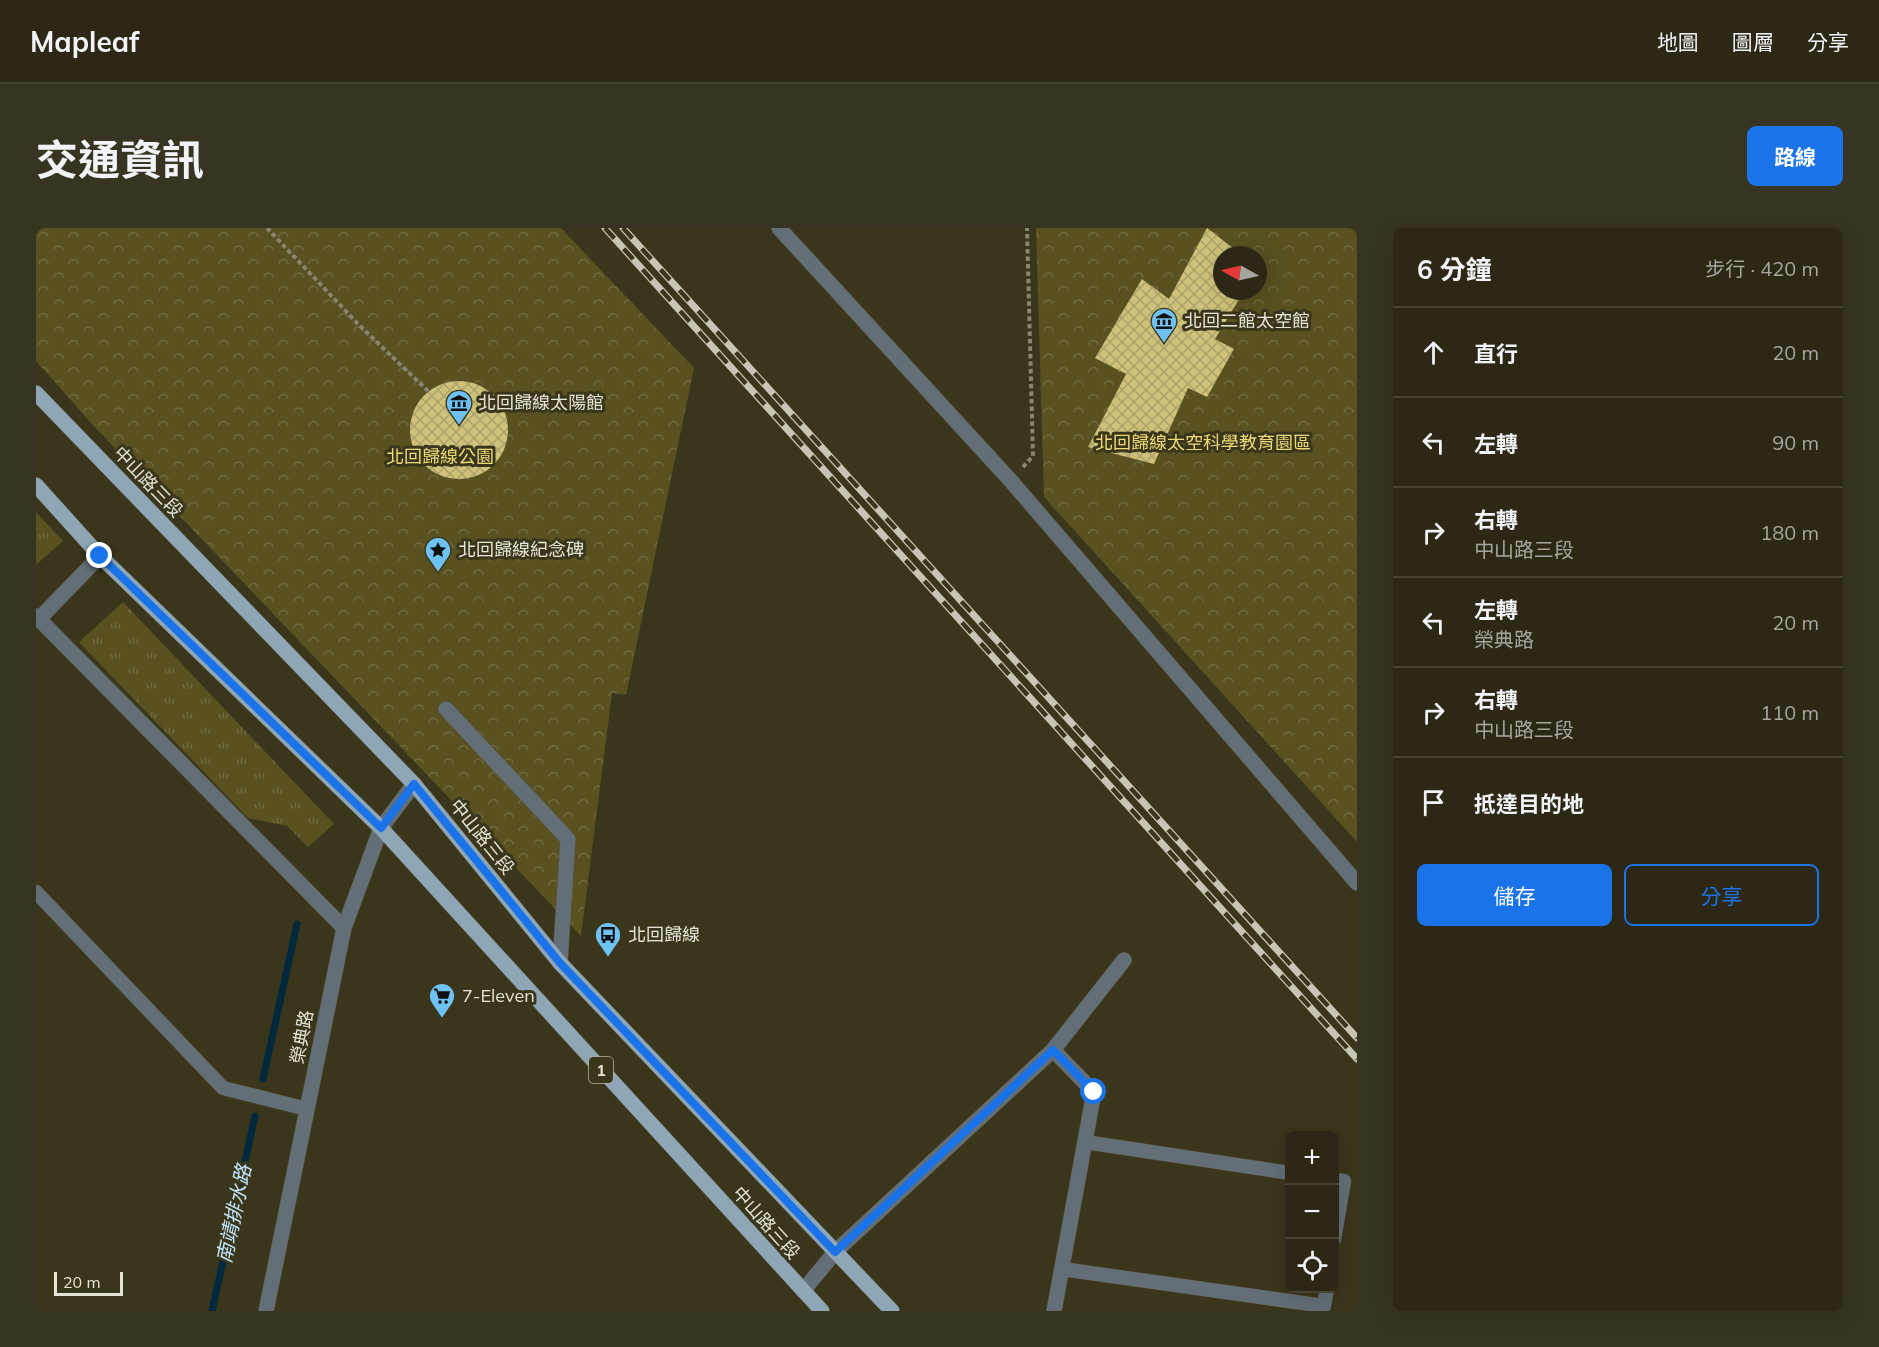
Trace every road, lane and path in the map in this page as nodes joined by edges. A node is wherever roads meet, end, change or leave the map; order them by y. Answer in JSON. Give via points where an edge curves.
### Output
{"nodes":[{"id":1,"x":267,"y":228,"type":"edge"},
{"id":2,"x":779,"y":228,"type":"edge"},
{"id":3,"x":1027,"y":228,"type":"edge"},
{"id":4,"x":428,"y":391,"type":"dead end"},
{"id":5,"x":36,"y":393,"type":"edge"},
{"id":6,"x":1011,"y":481,"type":"junction"},
{"id":7,"x":36,"y":484,"type":"edge"},
{"id":8,"x":100,"y":556,"type":"junction"},
{"id":9,"x":37,"y":618,"type":"edge"},
{"id":10,"x":446,"y":709,"type":"dead end"},
{"id":11,"x":414,"y":784,"type":"junction"},
{"id":12,"x":381,"y":828,"type":"junction"},
{"id":13,"x":1357,"y":883,"type":"edge"},
{"id":14,"x":36,"y":892,"type":"edge"},
{"id":15,"x":344,"y":928,"type":"junction"},
{"id":16,"x":1124,"y":960,"type":"dead end"},
{"id":17,"x":560,"y":963,"type":"junction"},
{"id":18,"x":1053,"y":1050,"type":"junction"},
{"id":19,"x":307,"y":1109,"type":"junction"},
{"id":20,"x":1085,"y":1142,"type":"junction"},
{"id":21,"x":1285,"y":1172,"type":"edge"},
{"id":22,"x":1339,"y":1180,"type":"edge"},
{"id":23,"x":1339,"y":1213,"type":"edge"},
{"id":24,"x":835,"y":1252,"type":"junction"},
{"id":25,"x":1062,"y":1269,"type":"junction"},
{"id":26,"x":802,"y":1291,"type":"junction"},
{"id":27,"x":1325,"y":1293,"type":"edge"},
{"id":28,"x":266,"y":1311,"type":"edge"},
{"id":29,"x":822,"y":1311,"type":"edge"},
{"id":30,"x":892,"y":1311,"type":"edge"},
{"id":31,"x":1054,"y":1311,"type":"edge"}],
"edges":[{"from":1,"to":4,"type":"path"},
{"from":2,"to":6,"type":"street"},
{"from":3,"to":6,"type":"path","via":[[1033,456]]},
{"from":5,"to":11,"type":"main road","name":"中山路三段","number":"1"},
{"from":6,"to":13,"type":"street"},
{"from":7,"to":8,"type":"main road","name":"中山路三段","number":"1"},
{"from":8,"to":9,"type":"street"},
{"from":8,"to":12,"type":"main road","name":"中山路三段","number":"1"},
{"from":9,"to":15,"type":"street"},
{"from":10,"to":17,"type":"street","via":[[568,839]]},
{"from":11,"to":12,"type":"street","name":"榮典路"},
{"from":11,"to":17,"type":"main road","name":"中山路三段","number":"1"},
{"from":12,"to":15,"type":"street","name":"榮典路"},
{"from":12,"to":26,"type":"main road","name":"中山路三段","number":"1"},
{"from":14,"to":19,"type":"lane","via":[[223,1088]]},
{"from":15,"to":19,"type":"street","name":"榮典路"},
{"from":16,"to":18,"type":"street"},
{"from":17,"to":24,"type":"main road","name":"中山路三段","number":"1"},
{"from":18,"to":20,"type":"street","via":[[1094,1092]]},
{"from":18,"to":24,"type":"street"},
{"from":19,"to":28,"type":"street","name":"榮典路"},
{"from":20,"to":21,"type":"lane"},
{"from":20,"to":25,"type":"street"},
{"from":22,"to":23,"type":"lane","via":[[1344,1181]]},
{"from":24,"to":26,"type":"street"},
{"from":24,"to":30,"type":"main road","name":"中山路三段","number":"1"},
{"from":25,"to":27,"type":"lane","via":[[1324,1306]]},
{"from":25,"to":31,"type":"street"},
{"from":26,"to":29,"type":"main road","name":"中山路三段","number":"1"}]}
